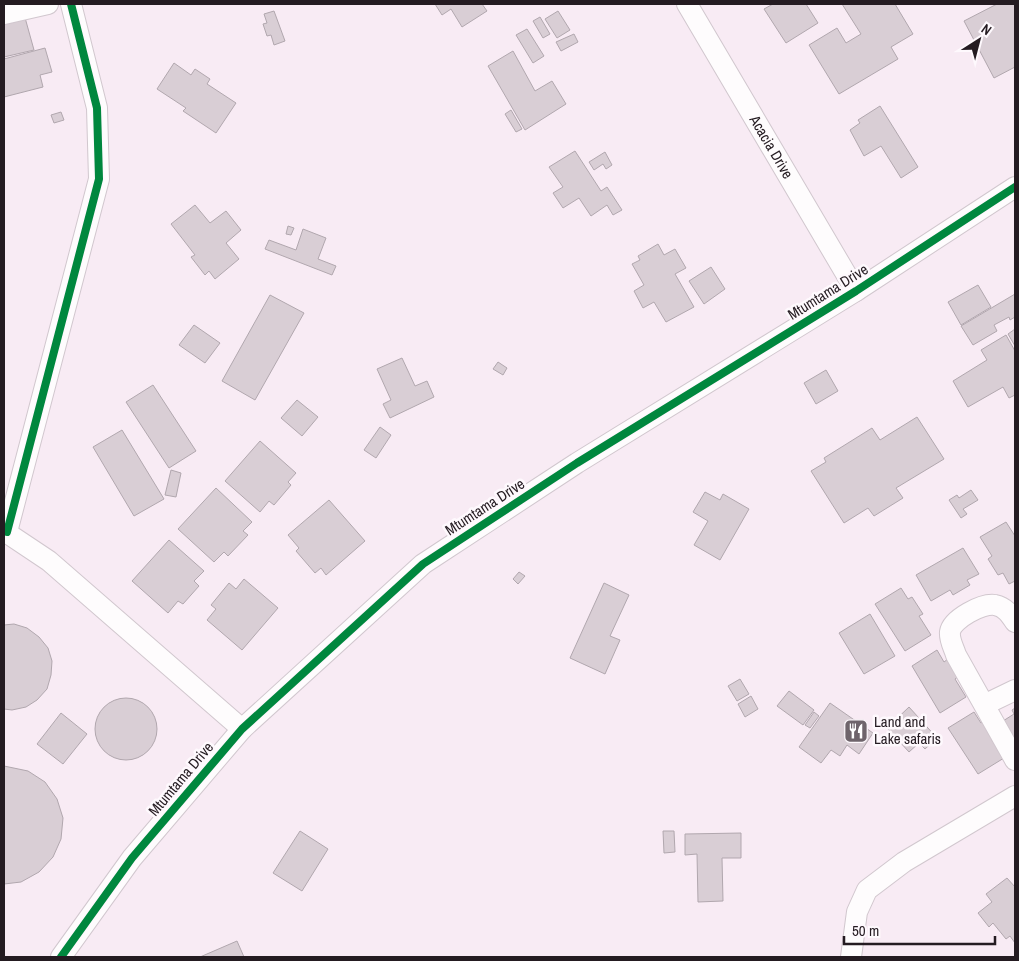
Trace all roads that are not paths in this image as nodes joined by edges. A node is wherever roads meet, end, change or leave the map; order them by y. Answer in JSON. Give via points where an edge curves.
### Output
{"nodes":[{"id":1,"x":48,"y":4,"type":"edge"},
{"id":2,"x":71,"y":4,"type":"edge"},
{"id":3,"x":687,"y":4,"type":"edge"},
{"id":4,"x":4,"y":14,"type":"edge"},
{"id":5,"x":1015,"y":187,"type":"edge"},
{"id":6,"x":856,"y":291,"type":"junction"},
{"id":7,"x":5,"y":532,"type":"edge"},
{"id":8,"x":1015,"y":622,"type":"edge"},
{"id":9,"x":1015,"y":690,"type":"edge"},
{"id":10,"x":986,"y":704,"type":"junction"},
{"id":11,"x":242,"y":729,"type":"junction"},
{"id":12,"x":1015,"y":760,"type":"edge"},
{"id":13,"x":1015,"y":796,"type":"edge"},
{"id":14,"x":61,"y":957,"type":"edge"},
{"id":15,"x":852,"y":957,"type":"edge"}],
"edges":[{"from":1,"to":4,"type":"street"},
{"from":2,"to":7,"type":"street","via":[[97,108],[99,178]]},
{"from":3,"to":6,"type":"street","name":"Acacia Drive"},
{"from":5,"to":6,"type":"street","name":"Mtumtama Drive"},
{"from":6,"to":11,"type":"street","name":"Mtumtama Drive","via":[[577,463],[423,564]]},
{"from":7,"to":11,"type":"street","via":[[49,560]]},
{"from":8,"to":10,"type":"street","via":[[1009,611],[995,605],[982,606],[955,621],[950,630],[956,655]]},
{"from":9,"to":10,"type":"street"},
{"from":10,"to":12,"type":"street"},
{"from":11,"to":14,"type":"street","name":"Mtumtama Drive","via":[[132,858]]},
{"from":13,"to":15,"type":"street","via":[[904,862],[867,890],[857,912]]}]}
